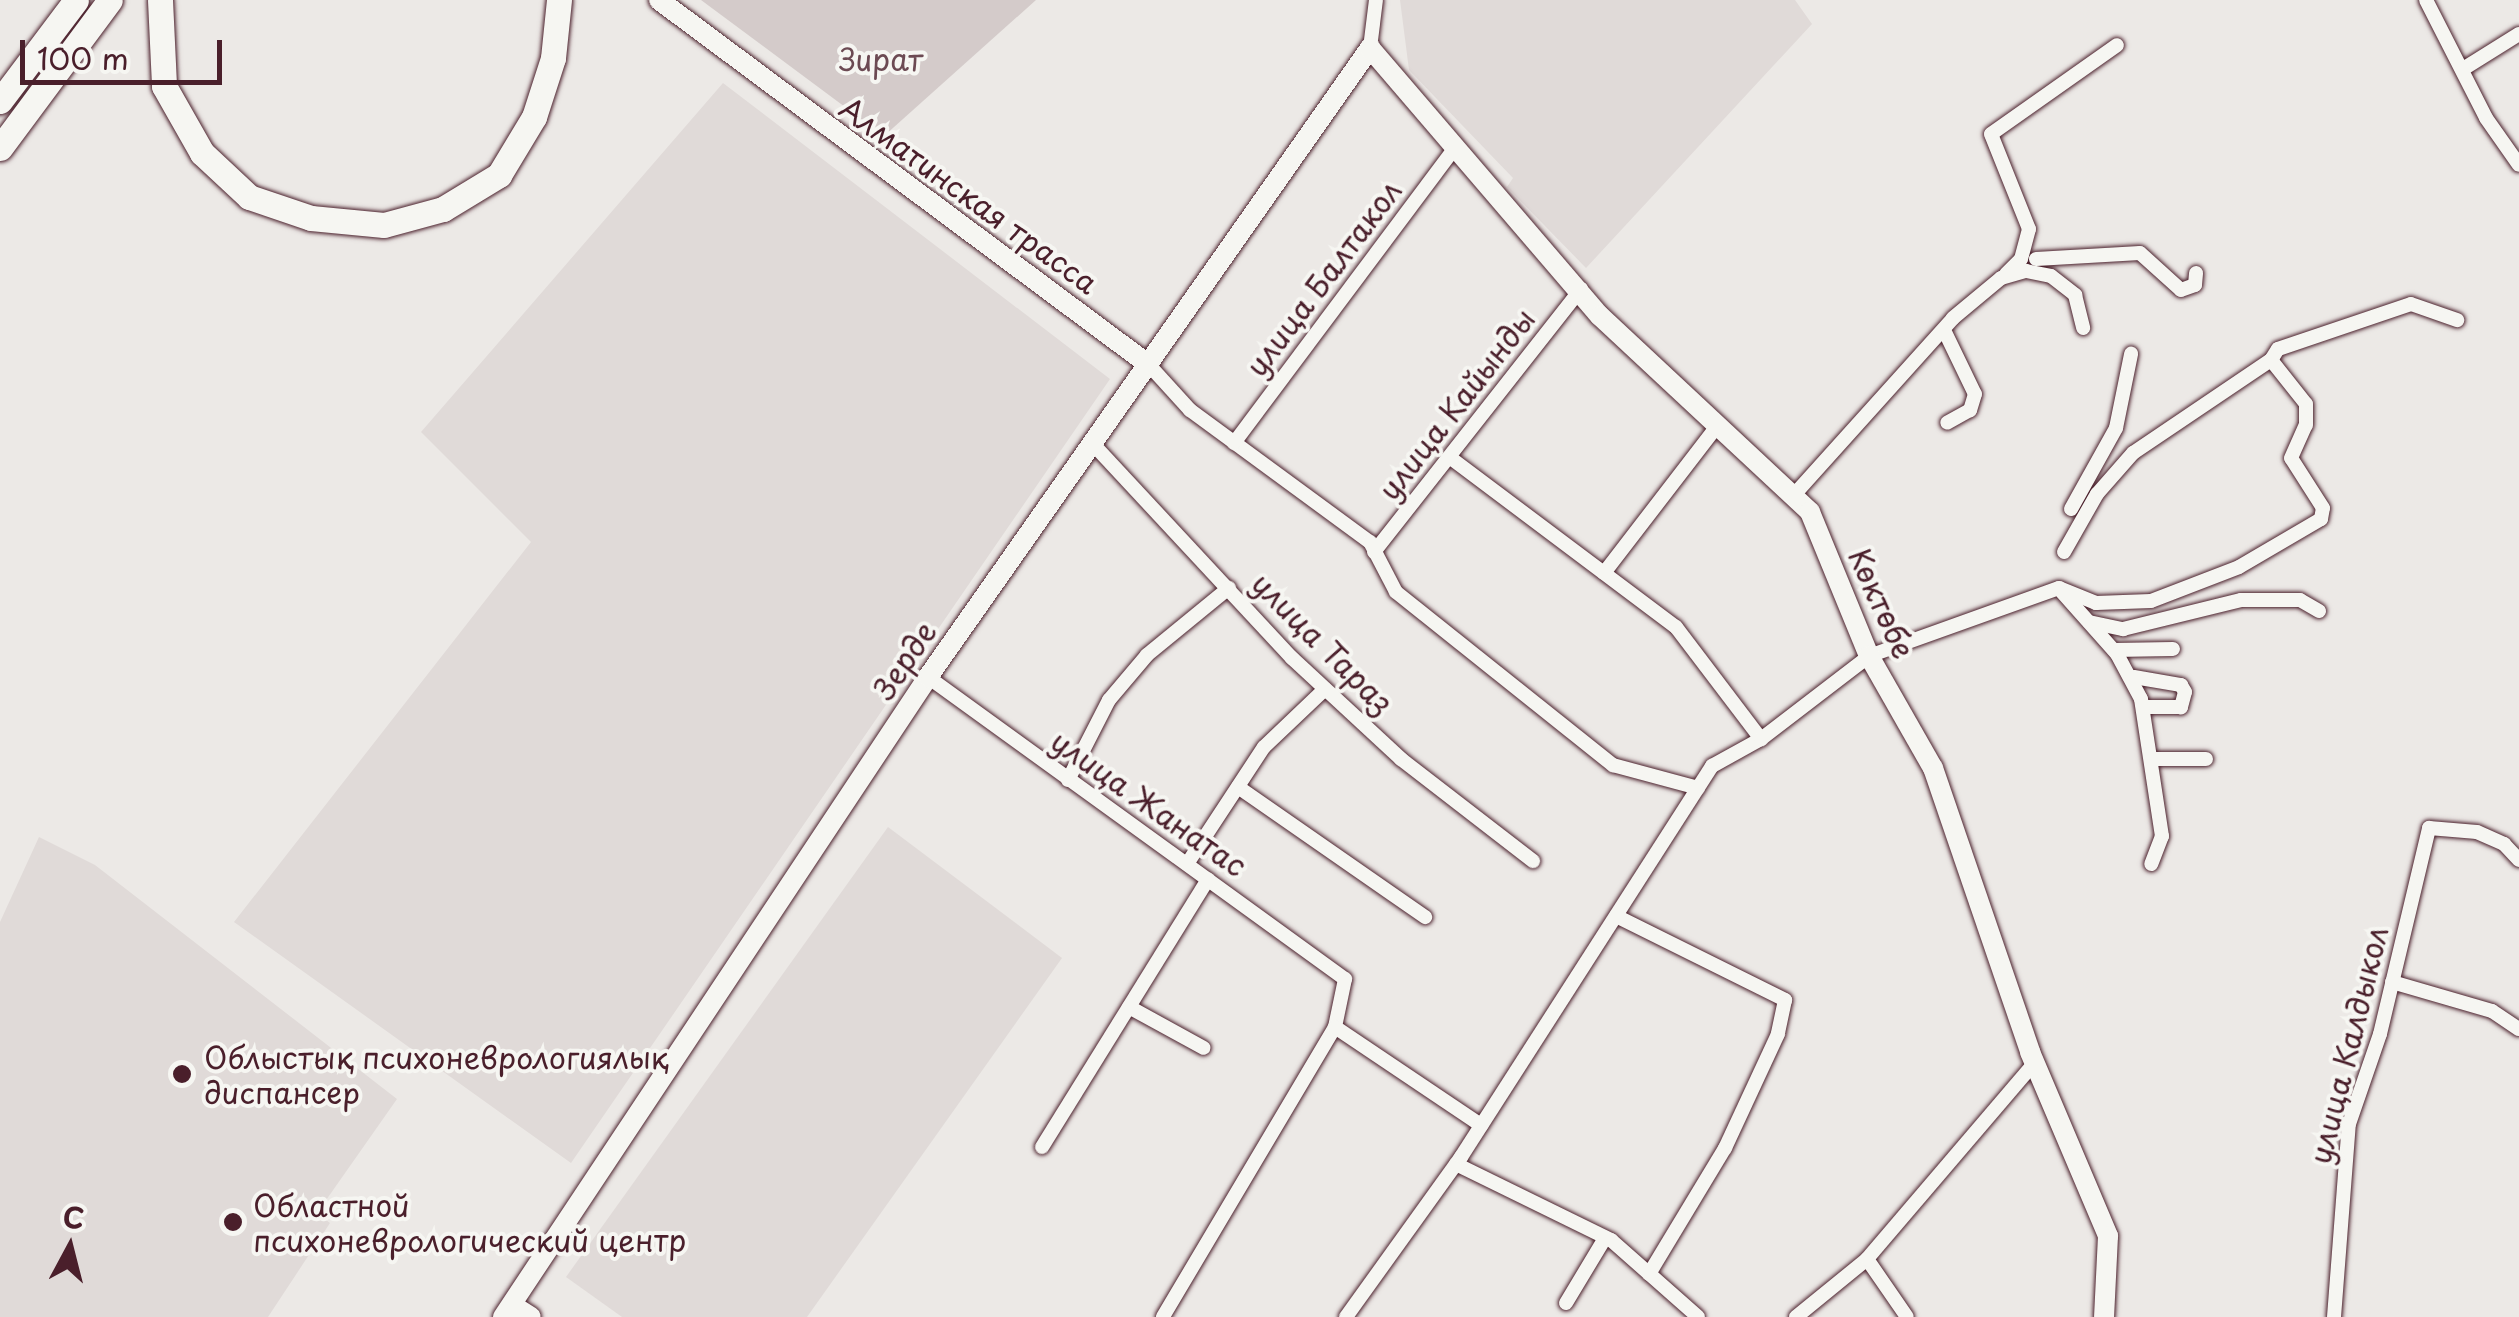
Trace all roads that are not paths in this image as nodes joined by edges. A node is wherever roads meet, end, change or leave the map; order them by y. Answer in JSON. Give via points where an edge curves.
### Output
{"nodes":[{"id":1,"x":76,"y":0,"type":"edge"},
{"id":2,"x":110,"y":0,"type":"edge"},
{"id":3,"x":160,"y":0,"type":"edge"},
{"id":4,"x":559,"y":0,"type":"edge"},
{"id":5,"x":659,"y":0,"type":"edge"},
{"id":6,"x":1376,"y":0,"type":"edge"},
{"id":7,"x":2426,"y":0,"type":"edge"},
{"id":8,"x":2519,"y":34,"type":"edge"},
{"id":9,"x":2117,"y":45,"type":"dead end"},
{"id":10,"x":1370,"y":48,"type":"junction"},
{"id":11,"x":2463,"y":68,"type":"junction"},
{"id":12,"x":0,"y":101,"type":"edge"},
{"id":13,"x":1456,"y":146,"type":"junction"},
{"id":14,"x":0,"y":148,"type":"edge"},
{"id":15,"x":2519,"y":165,"type":"edge"},
{"id":16,"x":2036,"y":259,"type":"dead end"},
{"id":17,"x":2196,"y":272,"type":"dead end"},
{"id":18,"x":2001,"y":278,"type":"junction"},
{"id":19,"x":1581,"y":289,"type":"junction"},
{"id":20,"x":2457,"y":320,"type":"dead end"},
{"id":21,"x":2083,"y":328,"type":"dead end"},
{"id":22,"x":1944,"y":330,"type":"junction"},
{"id":23,"x":2132,"y":354,"type":"dead end"},
{"id":24,"x":2271,"y":360,"type":"junction"},
{"id":25,"x":1149,"y":364,"type":"junction"},
{"id":26,"x":1947,"y":422,"type":"dead end"},
{"id":27,"x":1718,"y":425,"type":"junction"},
{"id":28,"x":1234,"y":443,"type":"junction"},
{"id":29,"x":1093,"y":444,"type":"junction"},
{"id":30,"x":1452,"y":459,"type":"junction"},
{"id":31,"x":1793,"y":496,"type":"junction"},
{"id":32,"x":2071,"y":509,"type":"dead end"},
{"id":33,"x":1374,"y":552,"type":"junction"},
{"id":34,"x":2064,"y":552,"type":"dead end"},
{"id":35,"x":1604,"y":573,"type":"junction"},
{"id":36,"x":1229,"y":588,"type":"junction"},
{"id":37,"x":2058,"y":588,"type":"junction"},
{"id":38,"x":2319,"y":611,"type":"dead end"},
{"id":39,"x":2088,"y":621,"type":"junction"},
{"id":40,"x":2173,"y":649,"type":"dead end"},
{"id":41,"x":2114,"y":650,"type":"junction"},
{"id":42,"x":1869,"y":656,"type":"junction"},
{"id":43,"x":928,"y":677,"type":"junction"},
{"id":44,"x":2134,"y":677,"type":"junction"},
{"id":45,"x":1324,"y":689,"type":"junction"},
{"id":46,"x":2144,"y":708,"type":"junction"},
{"id":47,"x":1761,"y":739,"type":"junction"},
{"id":48,"x":2152,"y":759,"type":"junction"},
{"id":49,"x":2206,"y":759,"type":"dead end"},
{"id":50,"x":1068,"y":780,"type":"junction"},
{"id":51,"x":1238,"y":787,"type":"junction"},
{"id":52,"x":1698,"y":788,"type":"junction"},
{"id":53,"x":2519,"y":860,"type":"edge"},
{"id":54,"x":1533,"y":862,"type":"dead end"},
{"id":55,"x":1186,"y":864,"type":"junction"},
{"id":56,"x":2152,"y":864,"type":"dead end"},
{"id":57,"x":1208,"y":879,"type":"junction"},
{"id":58,"x":1616,"y":916,"type":"junction"},
{"id":59,"x":1425,"y":917,"type":"dead end"},
{"id":60,"x":2392,"y":982,"type":"junction"},
{"id":61,"x":1129,"y":1007,"type":"junction"},
{"id":62,"x":1335,"y":1027,"type":"junction"},
{"id":63,"x":2519,"y":1028,"type":"edge"},
{"id":64,"x":1204,"y":1048,"type":"dead end"},
{"id":65,"x":2035,"y":1062,"type":"junction"},
{"id":66,"x":1481,"y":1126,"type":"junction"},
{"id":67,"x":1042,"y":1147,"type":"dead end"},
{"id":68,"x":1456,"y":1164,"type":"junction"},
{"id":69,"x":1605,"y":1238,"type":"junction"},
{"id":70,"x":1867,"y":1259,"type":"junction"},
{"id":71,"x":1649,"y":1274,"type":"junction"},
{"id":72,"x":1566,"y":1303,"type":"dead end"},
{"id":73,"x":508,"y":1311,"type":"edge"},
{"id":74,"x":530,"y":1317,"type":"edge"},
{"id":75,"x":1164,"y":1317,"type":"edge"},
{"id":76,"x":1346,"y":1317,"type":"edge"},
{"id":77,"x":1698,"y":1317,"type":"edge"},
{"id":78,"x":1796,"y":1317,"type":"edge"},
{"id":79,"x":1907,"y":1317,"type":"edge"},
{"id":80,"x":2104,"y":1317,"type":"edge"},
{"id":81,"x":2334,"y":1317,"type":"edge"}],
"edges":[{"from":1,"to":12,"type":"highway"},
{"from":2,"to":14,"type":"highway"},
{"from":3,"to":4,"type":"highway","via":[[164,86],[202,154],[250,196],[311,218],[384,225],[443,209],[499,175],[534,117],[554,58]]},
{"from":5,"to":25,"type":"street","name":"Алматинская трасса"},
{"from":6,"to":10,"type":"street"},
{"from":7,"to":11,"type":"street"},
{"from":8,"to":11,"type":"street"},
{"from":9,"to":18,"type":"street","via":[[1991,134],[2028,229],[2021,259]]},
{"from":10,"to":13,"type":"street","name":"Көктөбе"},
{"from":10,"to":25,"type":"street","name":"Зерде"},
{"from":11,"to":15,"type":"street"},
{"from":13,"to":19,"type":"street","name":"Көктөбе"},
{"from":13,"to":28,"type":"street","name":"улица Балтакол"},
{"from":16,"to":17,"type":"street","via":[[2140,253],[2181,290],[2195,284]]},
{"from":18,"to":21,"type":"street","via":[[2026,271],[2050,276],[2074,295]]},
{"from":18,"to":22,"type":"street"},
{"from":19,"to":27,"type":"street","name":"Көктөбе","via":[[1600,316]]},
{"from":19,"to":30,"type":"street","name":"улица Кайынды","via":[[1461,438]]},
{"from":20,"to":24,"type":"street","via":[[2410,304],[2288,344]]},
{"from":22,"to":26,"type":"street","via":[[1959,349],[1975,394],[1970,410]]},
{"from":22,"to":31,"type":"street"},
{"from":23,"to":32,"type":"street","via":[[2116,428]]},
{"from":24,"to":34,"type":"street","via":[[2140,446],[2097,494]]},
{"from":24,"to":37,"type":"street","via":[[2306,404],[2292,466],[2323,508],[2321,519],[2239,567],[2151,601],[2096,603]]},
{"from":25,"to":28,"type":"street","via":[[1190,410]]},
{"from":25,"to":29,"type":"street","name":"Зерде"},
{"from":27,"to":31,"type":"street","name":"Көктөбе"},
{"from":27,"to":35,"type":"street"},
{"from":28,"to":33,"type":"street"},
{"from":29,"to":36,"type":"street","name":"улица Тараз"},
{"from":29,"to":43,"type":"street","name":"Зерде"},
{"from":30,"to":33,"type":"street","name":"улица Кайынды"},
{"from":30,"to":35,"type":"street"},
{"from":31,"to":42,"type":"street","name":"Көктөбе","via":[[1810,512]]},
{"from":33,"to":52,"type":"street","via":[[1396,592],[1613,764]]},
{"from":35,"to":47,"type":"street","via":[[1676,627]]},
{"from":36,"to":45,"type":"street","name":"улица Тараз"},
{"from":36,"to":50,"type":"street","via":[[1134,670],[1109,700]]},
{"from":37,"to":39,"type":"street"},
{"from":37,"to":42,"type":"street"},
{"from":38,"to":39,"type":"street","via":[[2300,600],[2252,599],[2123,630]]},
{"from":39,"to":41,"type":"street"},
{"from":40,"to":41,"type":"street"},
{"from":41,"to":44,"type":"street"},
{"from":42,"to":47,"type":"street"},
{"from":42,"to":65,"type":"street","name":"Көктөбе","via":[[1933,768]]},
{"from":43,"to":50,"type":"street","name":"улица Жанатас"},
{"from":43,"to":73,"type":"street","name":"Зерде"},
{"from":44,"to":46,"type":"street"},
{"from":44,"to":46,"type":"street","via":[[2180,685],[2185,692],[2182,707]]},
{"from":45,"to":51,"type":"street","via":[[1264,747]]},
{"from":45,"to":54,"type":"street","name":"улица Тараз"},
{"from":46,"to":48,"type":"street"},
{"from":47,"to":52,"type":"street","via":[[1712,766]]},
{"from":48,"to":49,"type":"street"},
{"from":48,"to":56,"type":"street","via":[[2162,836]]},
{"from":50,"to":55,"type":"street","name":"улица Жанатас"},
{"from":51,"to":55,"type":"street"},
{"from":51,"to":59,"type":"street"},
{"from":52,"to":58,"type":"street"},
{"from":53,"to":60,"type":"street","name":"улица Калдыкол","via":[[2504,844],[2429,828]]},
{"from":55,"to":57,"type":"street","name":"улица Жанатас"},
{"from":57,"to":61,"type":"street"},
{"from":57,"to":62,"type":"street","name":"улица Жанатас","via":[[1340,972],[1344,987]]},
{"from":58,"to":66,"type":"street"},
{"from":58,"to":71,"type":"street","via":[[1785,1000],[1778,1034],[1724,1148]]},
{"from":60,"to":63,"type":"street","via":[[2492,1011]]},
{"from":60,"to":81,"type":"street","name":"улица Калдыкол","via":[[2350,1124]]},
{"from":61,"to":64,"type":"street"},
{"from":61,"to":67,"type":"street"},
{"from":62,"to":66,"type":"street"},
{"from":62,"to":75,"type":"street"},
{"from":65,"to":70,"type":"street"},
{"from":65,"to":80,"type":"street","name":"Көктөбе","via":[[2108,1236]]},
{"from":66,"to":68,"type":"street"},
{"from":68,"to":69,"type":"street"},
{"from":68,"to":76,"type":"street"},
{"from":69,"to":71,"type":"street"},
{"from":69,"to":72,"type":"street"},
{"from":70,"to":78,"type":"street"},
{"from":70,"to":79,"type":"street"},
{"from":71,"to":77,"type":"street"},
{"from":73,"to":74,"type":"street"}]}
